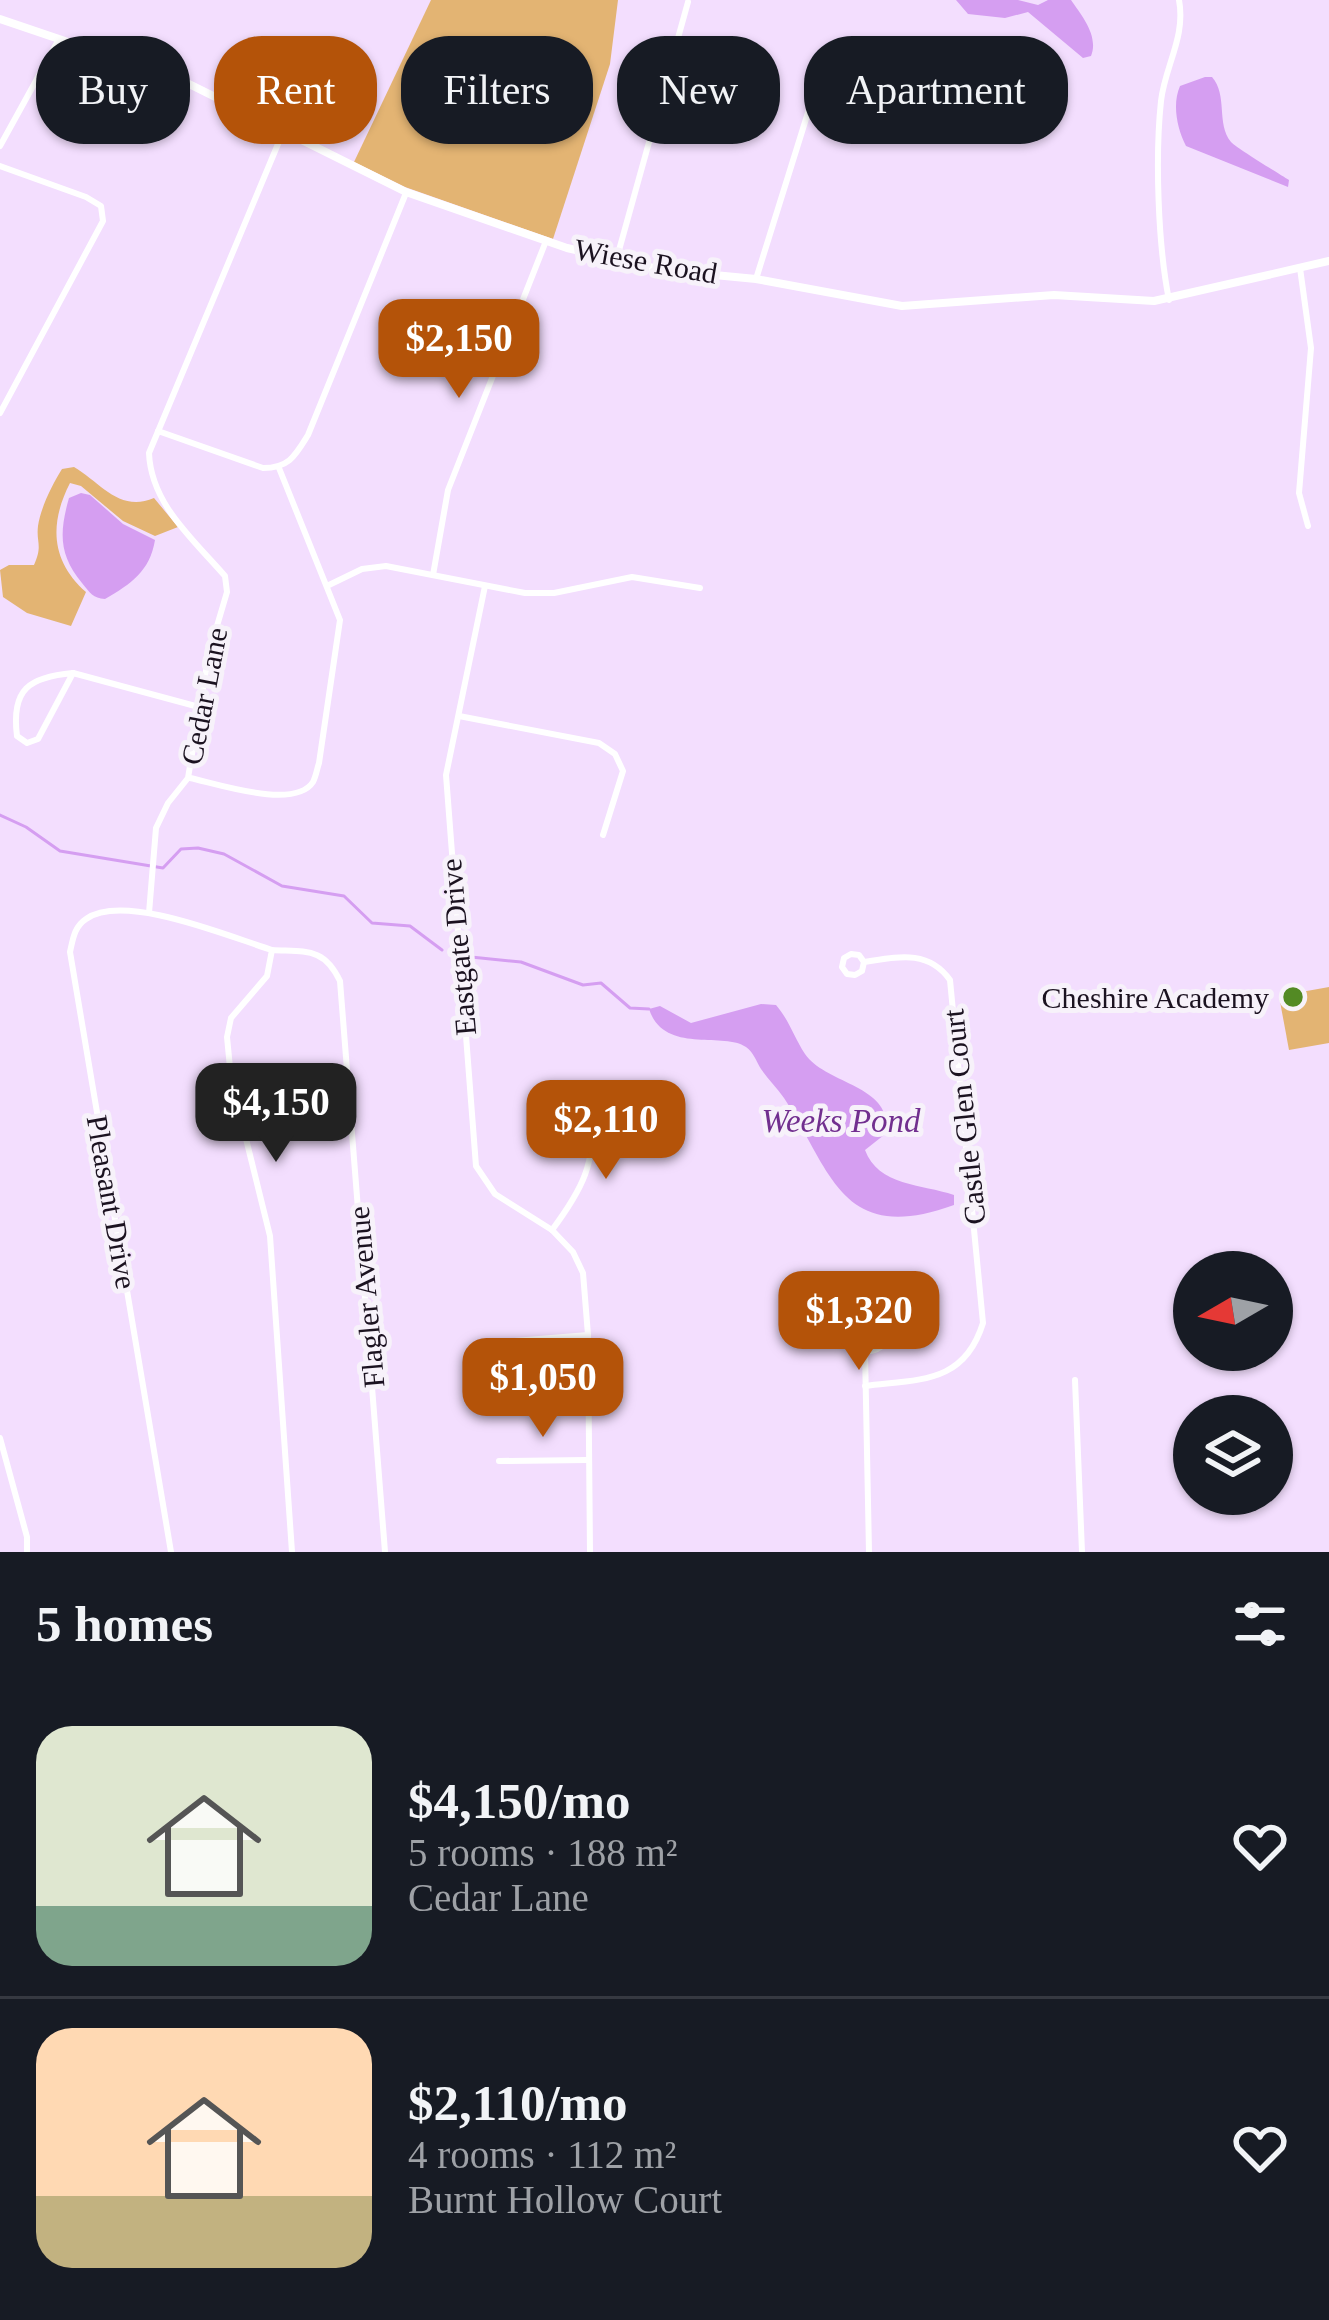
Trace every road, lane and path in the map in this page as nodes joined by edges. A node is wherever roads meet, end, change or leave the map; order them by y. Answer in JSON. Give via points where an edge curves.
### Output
{"nodes":[{"id":1,"x":1179,"y":0,"type":"edge"},
{"id":2,"x":688,"y":2,"type":"edge"},
{"id":3,"x":0,"y":20,"type":"edge"},
{"id":4,"x":50,"y":36,"type":"edge"},
{"id":5,"x":36,"y":81,"type":"edge"},
{"id":6,"x":804,"y":125,"type":"edge"},
{"id":7,"x":278,"y":144,"type":"edge"},
{"id":8,"x":308,"y":144,"type":"edge"},
{"id":9,"x":0,"y":146,"type":"edge"},
{"id":10,"x":0,"y":166,"type":"edge"},
{"id":11,"x":406,"y":192,"type":"junction"},
{"id":12,"x":546,"y":241,"type":"junction"},
{"id":13,"x":616,"y":261,"type":"junction"},
{"id":14,"x":1329,"y":261,"type":"edge"},
{"id":15,"x":1300,"y":268,"type":"junction"},
{"id":16,"x":756,"y":279,"type":"junction"},
{"id":17,"x":1169,"y":300,"type":"junction"},
{"id":18,"x":0,"y":412,"type":"edge"},
{"id":19,"x":158,"y":431,"type":"junction"},
{"id":20,"x":279,"y":468,"type":"junction"},
{"id":21,"x":1308,"y":526,"type":"dead end"},
{"id":22,"x":433,"y":574,"type":"junction"},
{"id":23,"x":329,"y":585,"type":"junction"},
{"id":24,"x":485,"y":586,"type":"junction"},
{"id":25,"x":700,"y":588,"type":"dead end"},
{"id":26,"x":73,"y":674,"type":"junction"},
{"id":27,"x":199,"y":707,"type":"junction"},
{"id":28,"x":459,"y":716,"type":"junction"},
{"id":29,"x":188,"y":778,"type":"junction"},
{"id":30,"x":602,"y":835,"type":"dead end"},
{"id":31,"x":148,"y":913,"type":"junction"},
{"id":32,"x":272,"y":950,"type":"junction"},
{"id":33,"x":864,"y":962,"type":"dead end"},
{"id":34,"x":594,"y":1112,"type":"dead end"},
{"id":35,"x":552,"y":1230,"type":"junction"},
{"id":36,"x":588,"y":1335,"type":"junction"},
{"id":37,"x":490,"y":1343,"type":"dead end"},
{"id":38,"x":865,"y":1352,"type":"junction"},
{"id":39,"x":1075,"y":1380,"type":"dead end"},
{"id":40,"x":865,"y":1386,"type":"junction"},
{"id":41,"x":0,"y":1438,"type":"edge"},
{"id":42,"x":586,"y":1460,"type":"junction"},
{"id":43,"x":499,"y":1461,"type":"dead end"},
{"id":44,"x":27,"y":1552,"type":"edge"},
{"id":45,"x":172,"y":1552,"type":"edge"},
{"id":46,"x":292,"y":1552,"type":"edge"},
{"id":47,"x":385,"y":1552,"type":"edge"},
{"id":48,"x":590,"y":1552,"type":"edge"},
{"id":49,"x":869,"y":1552,"type":"edge"},
{"id":50,"x":1082,"y":1552,"type":"edge"}],
"edges":[{"from":1,"to":17,"type":"street","via":[[1159,131]]},
{"from":2,"to":13,"type":"street"},
{"from":3,"to":4,"type":"street","name":"Wiese Road"},
{"from":5,"to":9,"type":"street"},
{"from":6,"to":16,"type":"street"},
{"from":7,"to":19,"type":"street","name":"Cedar Lane"},
{"from":8,"to":11,"type":"street","name":"Wiese Road"},
{"from":10,"to":18,"type":"street","via":[[86,196],[103,221]]},
{"from":11,"to":12,"type":"street","name":"Wiese Road"},
{"from":11,"to":20,"type":"street","via":[[308,435]]},
{"from":12,"to":13,"type":"street","name":"Wiese Road"},
{"from":12,"to":22,"type":"street","via":[[448,490]]},
{"from":13,"to":16,"type":"street","name":"Wiese Road"},
{"from":14,"to":15,"type":"street","name":"Wiese Road"},
{"from":15,"to":17,"type":"street","name":"Wiese Road"},
{"from":15,"to":21,"type":"street","via":[[1311,348],[1299,494]]},
{"from":16,"to":17,"type":"street","name":"Wiese Road","via":[[902,306],[1054,295]]},
{"from":19,"to":20,"type":"street"},
{"from":19,"to":27,"type":"street","name":"Cedar Lane","via":[[149,453],[160,500],[225,576]]},
{"from":20,"to":23,"type":"street"},
{"from":22,"to":23,"type":"street","via":[[386,566]]},
{"from":22,"to":24,"type":"street"},
{"from":23,"to":29,"type":"street","via":[[340,620],[312,783],[283,797]]},
{"from":24,"to":25,"type":"street","via":[[554,593],[632,577]]},
{"from":24,"to":28,"type":"street","name":"Eastgate Drive"},
{"from":26,"to":26,"type":"street","via":[[40,676],[23,689],[17,736],[38,739]]},
{"from":26,"to":27,"type":"street"},
{"from":27,"to":29,"type":"street","name":"Cedar Lane"},
{"from":28,"to":30,"type":"street","via":[[599,743],[616,754],[622,771]]},
{"from":28,"to":35,"type":"street","name":"Eastgate Drive","via":[[446,806],[476,1166],[495,1194]]},
{"from":29,"to":31,"type":"street","name":"Cedar Lane","via":[[156,828]]},
{"from":31,"to":32,"type":"street"},
{"from":31,"to":45,"type":"street","name":"Pleasant Drive","via":[[109,910],[87,918],[70,952]]},
{"from":32,"to":46,"type":"street","via":[[267,976],[231,1018],[226,1037],[270,1236]]},
{"from":32,"to":47,"type":"street","name":"Flagler Avenue","via":[[314,952],[340,981]]},
{"from":33,"to":40,"type":"street","name":"Castle Glen Court","via":[[924,959],[950,980],[983,1322],[957,1366]]},
{"from":34,"to":35,"type":"street","via":[[594,1154]]},
{"from":35,"to":36,"type":"street","name":"Eastgate Drive","via":[[584,1273]]},
{"from":36,"to":37,"type":"street"},
{"from":36,"to":42,"type":"street","name":"Eastgate Drive"},
{"from":38,"to":38,"type":"street","via":[[897,1330],[896,1303],[877,1284],[837,1285],[830,1299],[834,1330]]},
{"from":38,"to":40,"type":"street"},
{"from":39,"to":50,"type":"street"},
{"from":40,"to":49,"type":"street"},
{"from":41,"to":44,"type":"street"},
{"from":42,"to":43,"type":"street"},
{"from":42,"to":48,"type":"street","name":"Eastgate Drive"}]}
